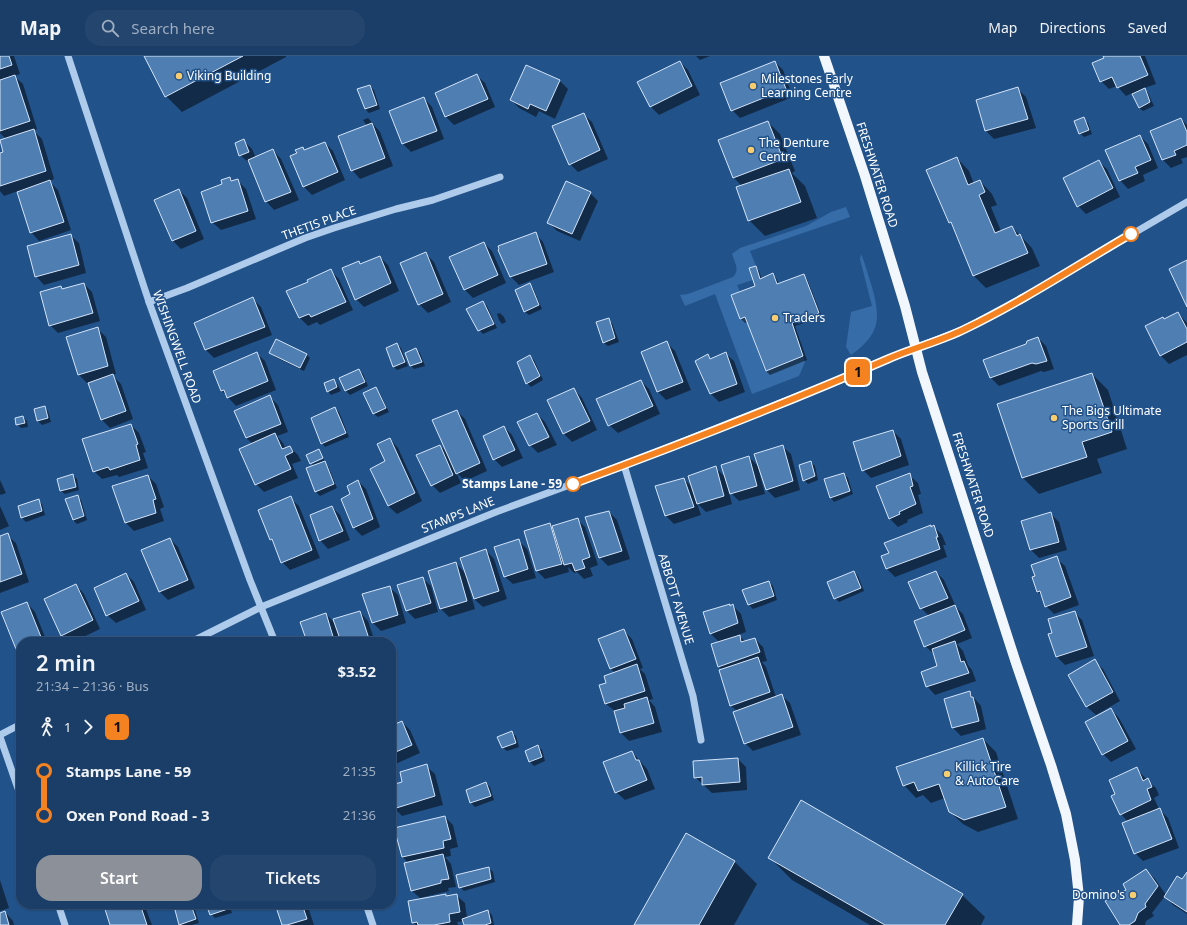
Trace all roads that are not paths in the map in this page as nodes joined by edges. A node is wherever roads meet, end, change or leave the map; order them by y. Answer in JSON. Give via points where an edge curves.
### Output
{"nodes":[{"id":1,"x":68,"y":56,"type":"edge"},
{"id":2,"x":824,"y":56,"type":"edge"},
{"id":3,"x":500,"y":177,"type":"dead end"},
{"id":4,"x":1187,"y":202,"type":"edge"},
{"id":5,"x":149,"y":302,"type":"junction"},
{"id":6,"x":915,"y":348,"type":"junction"},
{"id":7,"x":624,"y":465,"type":"junction"},
{"id":8,"x":261,"y":607,"type":"junction"},
{"id":9,"x":201,"y":637,"type":"edge"},
{"id":10,"x":273,"y":637,"type":"edge"},
{"id":11,"x":16,"y":727,"type":"edge"},
{"id":12,"x":0,"y":736,"type":"edge"},
{"id":13,"x":701,"y":740,"type":"dead end"},
{"id":14,"x":16,"y":782,"type":"edge"},
{"id":15,"x":60,"y":909,"type":"edge"},
{"id":16,"x":368,"y":909,"type":"edge"},
{"id":17,"x":65,"y":925,"type":"edge"},
{"id":18,"x":373,"y":925,"type":"edge"},
{"id":19,"x":1077,"y":925,"type":"edge"}],
"edges":[{"from":1,"to":5,"type":"street","name":"WISHINGWELL ROAD"},
{"from":2,"to":6,"type":"main road","name":"FRESHWATER ROAD","via":[[865,176],[905,306]]},
{"from":3,"to":5,"type":"street","name":"THETIS PLACE","via":[[433,200],[334,228]]},
{"from":4,"to":6,"type":"street","name":"STAMPS LANE","via":[[1006,307],[964,329]]},
{"from":5,"to":8,"type":"street","name":"WISHINGWELL ROAD"},
{"from":6,"to":7,"type":"street","name":"STAMPS LANE"},
{"from":6,"to":19,"type":"main road","name":"FRESHWATER ROAD","via":[[1066,814],[1079,897]]},
{"from":7,"to":8,"type":"street","name":"STAMPS LANE","via":[[496,512]]},
{"from":7,"to":13,"type":"street","name":"ABBOTT AVENUE","via":[[693,696]]},
{"from":8,"to":9,"type":"street","name":"STAMPS LANE"},
{"from":8,"to":10,"type":"street","name":"WISHINGWELL ROAD"},
{"from":11,"to":12,"type":"street"},
{"from":12,"to":14,"type":"street"},
{"from":15,"to":17,"type":"street"},
{"from":16,"to":18,"type":"street"}]}
